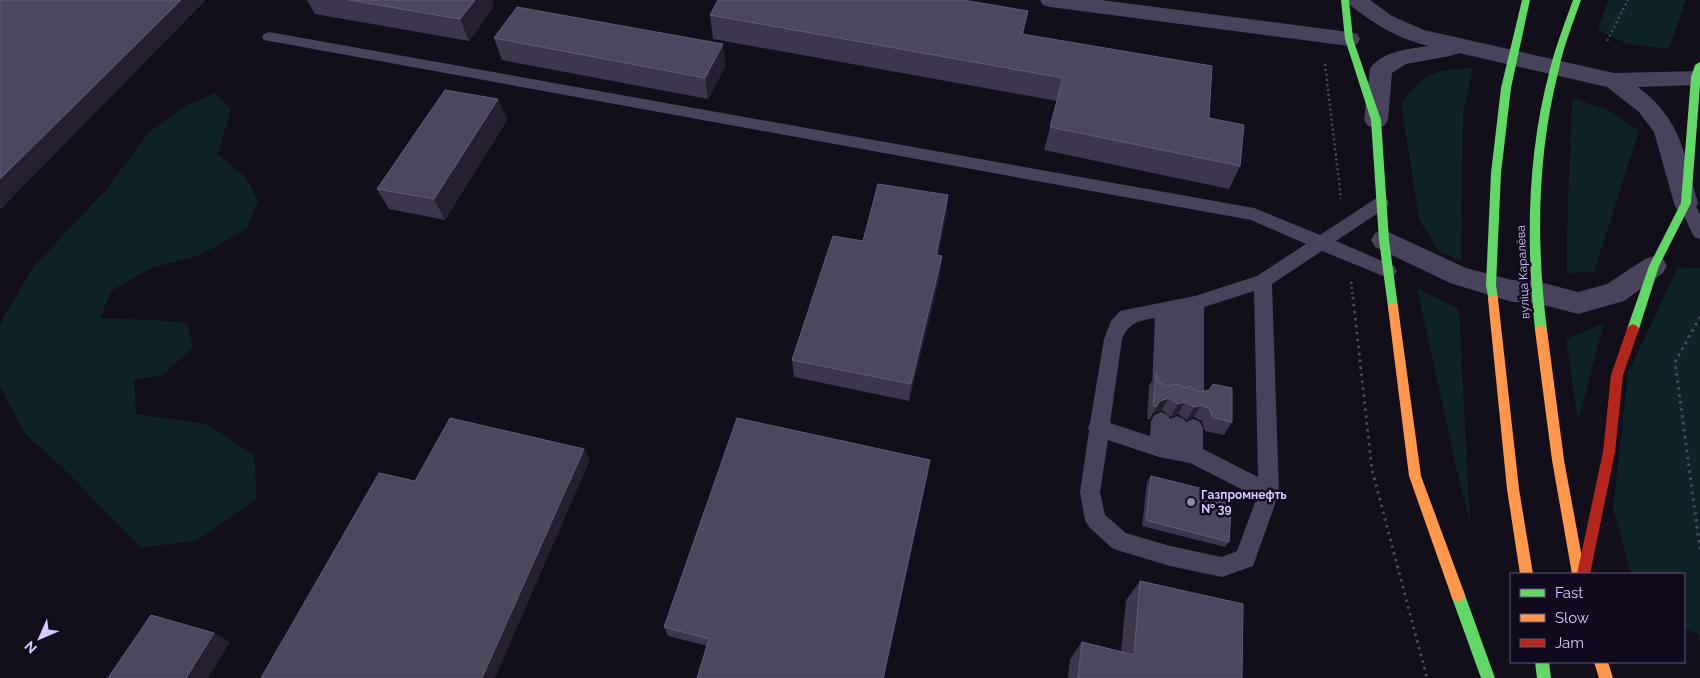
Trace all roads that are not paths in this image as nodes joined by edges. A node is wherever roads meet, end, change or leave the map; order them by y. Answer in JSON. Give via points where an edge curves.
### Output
{"nodes":[{"id":1,"x":1050,"y":0,"type":"edge"},
{"id":2,"x":1345,"y":0,"type":"edge"},
{"id":3,"x":1357,"y":0,"type":"edge"},
{"id":4,"x":1526,"y":0,"type":"edge"},
{"id":5,"x":1577,"y":0,"type":"edge"},
{"id":6,"x":268,"y":37,"type":"dead end"},
{"id":7,"x":1348,"y":39,"type":"junction"},
{"id":8,"x":1461,"y":47,"type":"junction"},
{"id":9,"x":1512,"y":57,"type":"junction"},
{"id":10,"x":1554,"y":68,"type":"junction"},
{"id":11,"x":1698,"y":71,"type":"edge"},
{"id":12,"x":1614,"y":81,"type":"junction"},
{"id":13,"x":1376,"y":120,"type":"junction"},
{"id":14,"x":1381,"y":203,"type":"junction"},
{"id":15,"x":1693,"y":205,"type":"edge"},
{"id":16,"x":1700,"y":232,"type":"edge"},
{"id":17,"x":1384,"y":240,"type":"junction"},
{"id":18,"x":1321,"y":242,"type":"junction"},
{"id":19,"x":1654,"y":266,"type":"junction"},
{"id":20,"x":1388,"y":271,"type":"junction"},
{"id":21,"x":1263,"y":281,"type":"junction"},
{"id":22,"x":1492,"y":285,"type":"junction"},
{"id":23,"x":1536,"y":292,"type":"junction"},
{"id":24,"x":1180,"y":306,"type":"junction"},
{"id":25,"x":1177,"y":425,"type":"joint"},
{"id":26,"x":1098,"y":428,"type":"junction"},
{"id":27,"x":1176,"y":451,"type":"junction"},
{"id":28,"x":1269,"y":493,"type":"junction"},
{"id":29,"x":1527,"y":573,"type":"edge"},
{"id":30,"x":1579,"y":573,"type":"edge"},
{"id":31,"x":1583,"y":573,"type":"edge"},
{"id":32,"x":1542,"y":663,"type":"edge"},
{"id":33,"x":1601,"y":663,"type":"edge"},
{"id":34,"x":1488,"y":678,"type":"edge"},
{"id":35,"x":1544,"y":678,"type":"edge"},
{"id":36,"x":1606,"y":678,"type":"edge"}],
"edges":[{"from":1,"to":7,"type":"street"},
{"from":2,"to":7,"type":"main road"},
{"from":3,"to":8,"type":"street","via":[[1384,21],[1418,36]]},
{"from":4,"to":9,"type":"main road"},
{"from":5,"to":10,"type":"main road","name":"вуліца Каралёва"},
{"from":6,"to":18,"type":"lane","via":[[1254,214]]},
{"from":7,"to":13,"type":"main road"},
{"from":8,"to":9,"type":"street"},
{"from":8,"to":13,"type":"street","via":[[1400,58],[1381,69]]},
{"from":9,"to":10,"type":"street"},
{"from":9,"to":22,"type":"main road","via":[[1496,174]]},
{"from":10,"to":12,"type":"street"},
{"from":10,"to":23,"type":"main road","name":"вуліца Каралёва","via":[[1538,145],[1533,210]]},
{"from":11,"to":12,"type":"street"},
{"from":11,"to":15,"type":"main road"},
{"from":12,"to":15,"type":"street","via":[[1648,106],[1665,130]]},
{"from":13,"to":14,"type":"main road"},
{"from":14,"to":17,"type":"main road"},
{"from":14,"to":18,"type":"lane"},
{"from":15,"to":16,"type":"lane"},
{"from":15,"to":19,"type":"main road"},
{"from":17,"to":20,"type":"main road"},
{"from":17,"to":22,"type":"street","via":[[1458,276]]},
{"from":18,"to":20,"type":"lane"},
{"from":18,"to":21,"type":"lane"},
{"from":19,"to":23,"type":"street","via":[[1615,293],[1578,303]]},
{"from":19,"to":31,"type":"main road","via":[[1617,375],[1609,452]]},
{"from":20,"to":34,"type":"main road","via":[[1415,476]]},
{"from":21,"to":24,"type":"lane"},
{"from":21,"to":28,"type":"lane"},
{"from":22,"to":23,"type":"street","via":[[1512,291]]},
{"from":22,"to":29,"type":"main road","via":[[1514,490]]},
{"from":23,"to":30,"type":"main road","name":"вуліца Каралёва","via":[[1558,460]]},
{"from":24,"to":24,"type":"lane","via":[[1177,392]]},
{"from":24,"to":26,"type":"lane","via":[[1127,316],[1118,326]]},
{"from":25,"to":27,"type":"lane"},
{"from":25,"to":27,"type":"lane"},
{"from":26,"to":27,"type":"lane"},
{"from":26,"to":28,"type":"lane","via":[[1090,492],[1096,520],[1120,541],[1170,556],[1222,566],[1237,562],[1245,559]]},
{"from":27,"to":28,"type":"lane"},
{"from":32,"to":35,"type":"main road"},
{"from":33,"to":36,"type":"main road"}]}
